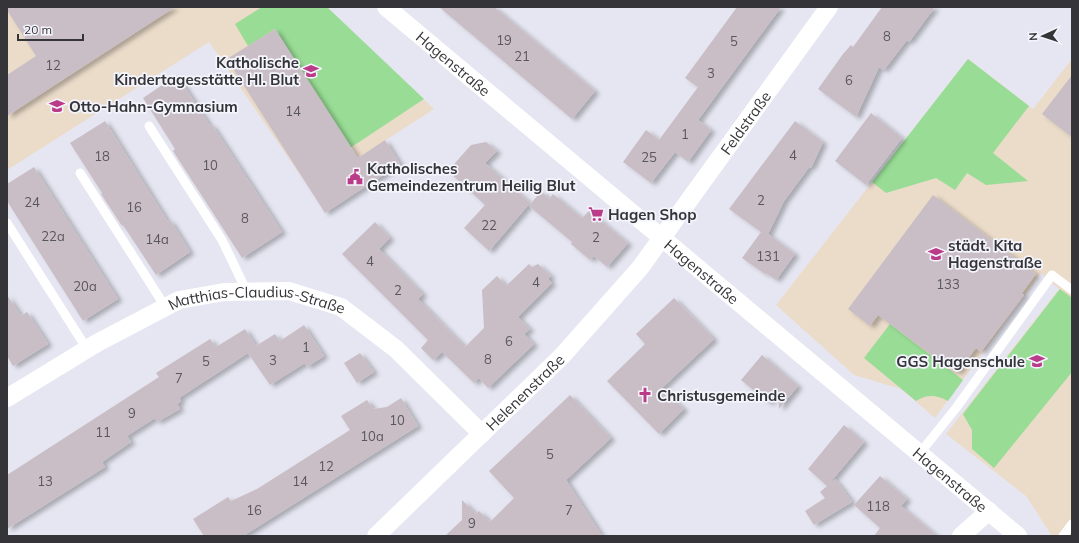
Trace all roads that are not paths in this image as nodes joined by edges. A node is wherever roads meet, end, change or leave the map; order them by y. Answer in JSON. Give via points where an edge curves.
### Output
{"nodes":[{"id":1,"x":386,"y":7,"type":"edge"},
{"id":2,"x":829,"y":7,"type":"edge"},
{"id":3,"x":149,"y":126,"type":"dead end"},
{"id":4,"x":80,"y":173,"type":"dead end"},
{"id":5,"x":7,"y":223,"type":"edge"},
{"id":6,"x":662,"y":238,"type":"junction"},
{"id":7,"x":1072,"y":290,"type":"edge"},
{"id":8,"x":247,"y":292,"type":"junction"},
{"id":9,"x":166,"y":308,"type":"junction"},
{"id":10,"x":88,"y":349,"type":"junction"},
{"id":11,"x":7,"y":398,"type":"edge"},
{"id":12,"x":482,"y":434,"type":"junction"},
{"id":13,"x":920,"y":453,"type":"junction"},
{"id":14,"x":988,"y":511,"type":"junction"},
{"id":15,"x":1072,"y":524,"type":"edge"},
{"id":16,"x":376,"y":536,"type":"edge"},
{"id":17,"x":961,"y":536,"type":"edge"},
{"id":18,"x":1018,"y":536,"type":"edge"},
{"id":19,"x":1063,"y":536,"type":"edge"}],
"edges":[{"from":1,"to":6,"type":"street","name":"Hagenstraße"},
{"from":2,"to":6,"type":"street","name":"Feldstraße"},
{"from":3,"to":8,"type":"lane","via":[[222,240]]},
{"from":4,"to":9,"type":"lane"},
{"from":5,"to":10,"type":"lane"},
{"from":6,"to":12,"type":"street","name":"Helenenstraße","via":[[640,268],[562,356]]},
{"from":6,"to":13,"type":"street","name":"Hagenstraße"},
{"from":7,"to":13,"type":"lane","via":[[1052,275],[956,408]]},
{"from":8,"to":9,"type":"street","name":"Matthias-Claudius-Straße","via":[[224,292],[179,300]]},
{"from":8,"to":12,"type":"street","name":"Matthias-Claudius-Straße","via":[[289,291],[341,307],[396,349]]},
{"from":9,"to":10,"type":"street","name":"Matthias-Claudius-Straße"},
{"from":10,"to":11,"type":"street","name":"Matthias-Claudius-Straße"},
{"from":12,"to":16,"type":"street","name":"Helenenstraße"},
{"from":13,"to":14,"type":"street","name":"Hagenstraße"},
{"from":14,"to":17,"type":"street"},
{"from":14,"to":18,"type":"street","name":"Hagenstraße"},
{"from":15,"to":19,"type":"lane"}]}
